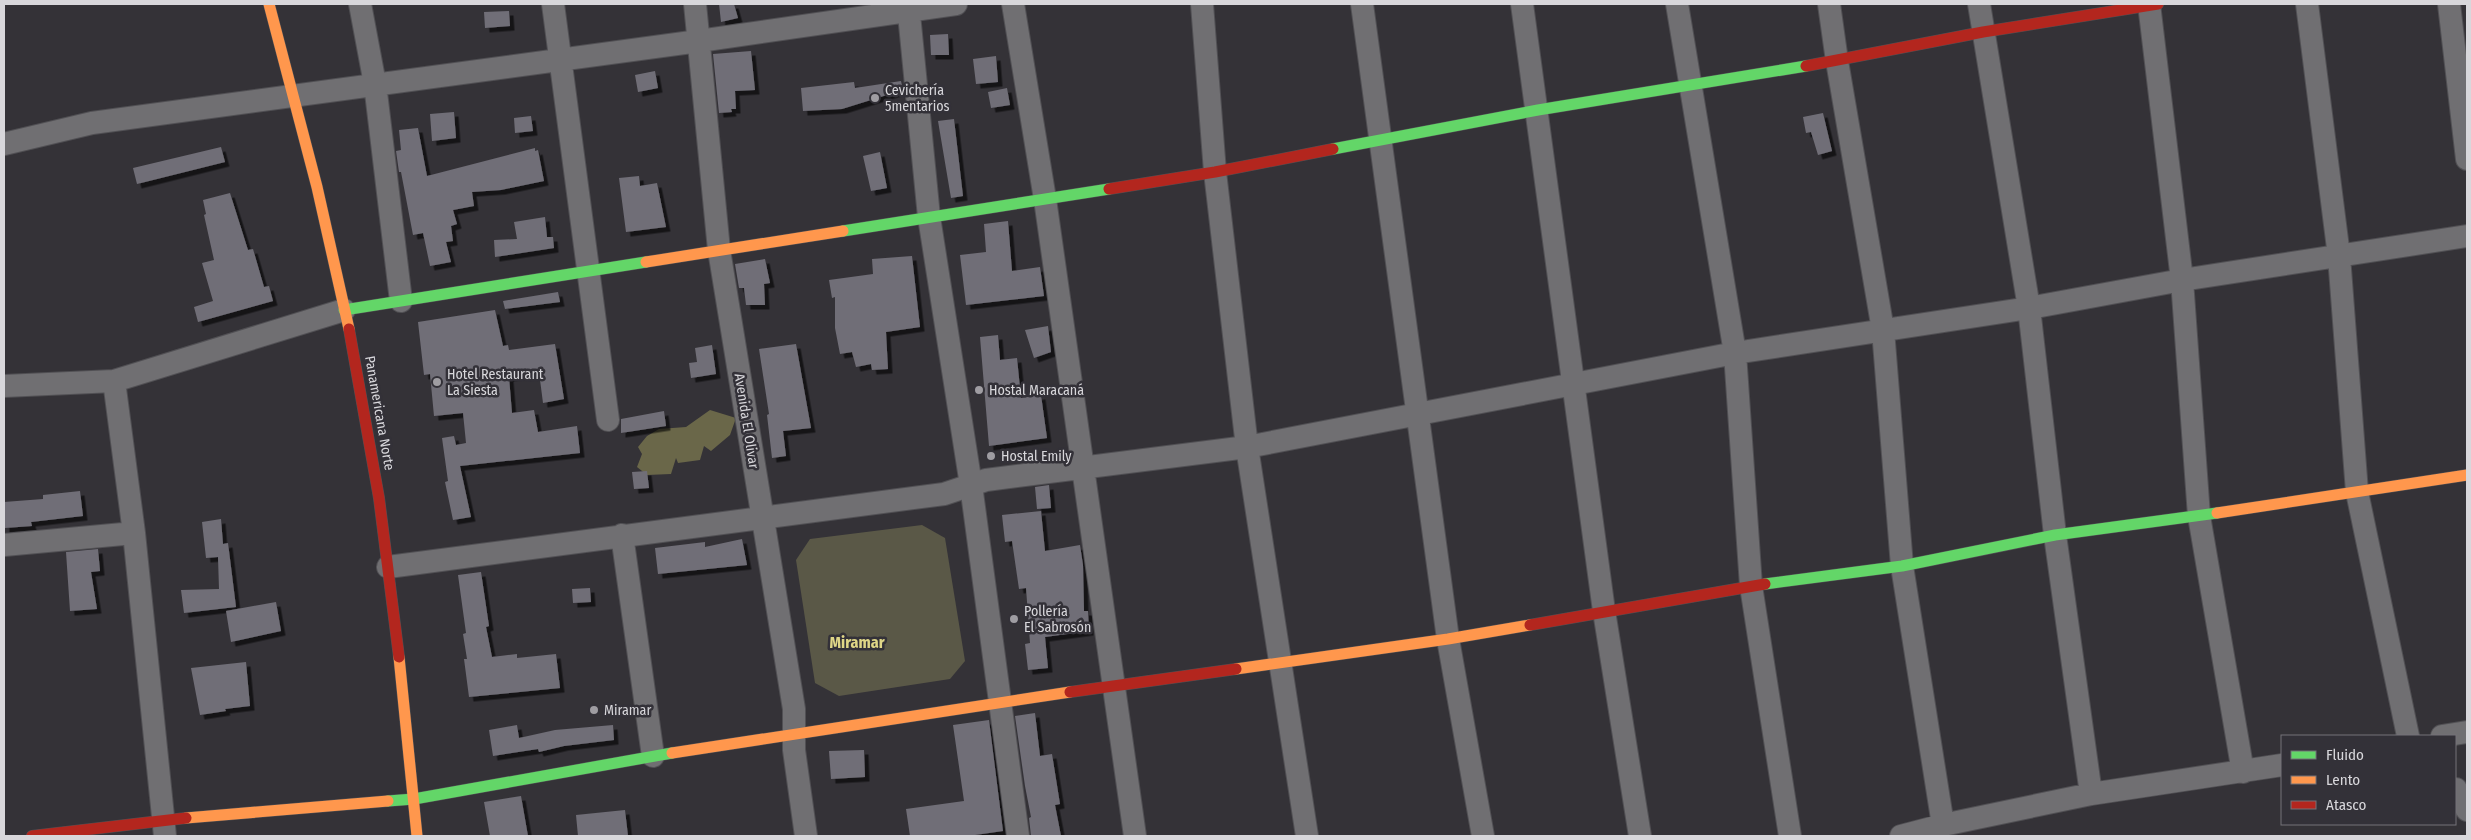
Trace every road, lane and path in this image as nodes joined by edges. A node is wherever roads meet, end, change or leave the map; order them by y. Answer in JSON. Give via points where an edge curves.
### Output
{"nodes":[{"id":1,"x":268,"y":4,"type":"edge"},
{"id":2,"x":360,"y":4,"type":"edge"},
{"id":3,"x":553,"y":4,"type":"edge"},
{"id":4,"x":695,"y":4,"type":"edge"},
{"id":5,"x":956,"y":4,"type":"edge"},
{"id":6,"x":1014,"y":4,"type":"edge"},
{"id":7,"x":1202,"y":4,"type":"edge"},
{"id":8,"x":1362,"y":4,"type":"edge"},
{"id":9,"x":1522,"y":4,"type":"edge"},
{"id":10,"x":1677,"y":4,"type":"edge"},
{"id":11,"x":1829,"y":4,"type":"edge"},
{"id":12,"x":1979,"y":4,"type":"edge"},
{"id":13,"x":2152,"y":4,"type":"edge"},
{"id":14,"x":2307,"y":4,"type":"edge"},
{"id":15,"x":2449,"y":4,"type":"edge"},
{"id":16,"x":908,"y":8,"type":"edge"},
{"id":17,"x":1983,"y":32,"type":"junction"},
{"id":18,"x":699,"y":41,"type":"junction"},
{"id":19,"x":560,"y":60,"type":"junction"},
{"id":20,"x":1837,"y":61,"type":"junction"},
{"id":21,"x":375,"y":84,"type":"junction"},
{"id":22,"x":1691,"y":85,"type":"junction"},
{"id":23,"x":296,"y":96,"type":"junction"},
{"id":24,"x":1538,"y":110,"type":"junction"},
{"id":25,"x":1382,"y":139,"type":"junction"},
{"id":26,"x":4,"y":144,"type":"edge"},
{"id":27,"x":2467,"y":159,"type":"edge"},
{"id":28,"x":1215,"y":172,"type":"junction"},
{"id":29,"x":1045,"y":199,"type":"junction"},
{"id":30,"x":929,"y":217,"type":"junction"},
{"id":31,"x":2467,"y":236,"type":"edge"},
{"id":32,"x":719,"y":250,"type":"junction"},
{"id":33,"x":2339,"y":256,"type":"junction"},
{"id":34,"x":587,"y":271,"type":"junction"},
{"id":35,"x":2182,"y":280,"type":"junction"},
{"id":36,"x":401,"y":301,"type":"junction"},
{"id":37,"x":2029,"y":308,"type":"junction"},
{"id":38,"x":344,"y":310,"type":"junction"},
{"id":39,"x":1883,"y":330,"type":"junction"},
{"id":40,"x":1735,"y":353,"type":"junction"},
{"id":41,"x":114,"y":381,"type":"junction"},
{"id":42,"x":1574,"y":384,"type":"junction"},
{"id":43,"x":4,"y":386,"type":"edge"},
{"id":44,"x":1418,"y":414,"type":"junction"},
{"id":45,"x":608,"y":420,"type":"dead end"},
{"id":46,"x":1246,"y":447,"type":"junction"},
{"id":47,"x":1082,"y":468,"type":"junction"},
{"id":48,"x":2467,"y":475,"type":"edge"},
{"id":49,"x":971,"y":485,"type":"junction"},
{"id":50,"x":2357,"y":492,"type":"junction"},
{"id":51,"x":2199,"y":516,"type":"junction"},
{"id":52,"x":763,"y":517,"type":"junction"},
{"id":53,"x":134,"y":533,"type":"junction"},
{"id":54,"x":622,"y":535,"type":"junction"},
{"id":55,"x":2055,"y":535,"type":"junction"},
{"id":56,"x":4,"y":545,"type":"edge"},
{"id":57,"x":1902,"y":566,"type":"junction"},
{"id":58,"x":388,"y":567,"type":"junction"},
{"id":59,"x":1751,"y":586,"type":"junction"},
{"id":60,"x":1604,"y":611,"type":"junction"},
{"id":61,"x":1448,"y":639,"type":"junction"},
{"id":62,"x":1279,"y":663,"type":"junction"},
{"id":63,"x":1112,"y":686,"type":"junction"},
{"id":64,"x":1000,"y":702,"type":"junction"},
{"id":65,"x":2467,"y":732,"type":"edge"},
{"id":66,"x":794,"y":735,"type":"junction"},
{"id":67,"x":2408,"y":735,"type":"edge"},
{"id":68,"x":2448,"y":735,"type":"edge"},
{"id":69,"x":653,"y":756,"type":"junction"},
{"id":70,"x":2281,"y":765,"type":"edge"},
{"id":71,"x":2243,"y":772,"type":"junction"},
{"id":72,"x":2456,"y":789,"type":"edge"},
{"id":73,"x":2091,"y":794,"type":"junction"},
{"id":74,"x":414,"y":799,"type":"junction"},
{"id":75,"x":2467,"y":810,"type":"edge"},
{"id":76,"x":1943,"y":825,"type":"junction"},
{"id":77,"x":164,"y":828,"type":"edge"},
{"id":78,"x":32,"y":836,"type":"edge"},
{"id":79,"x":418,"y":836,"type":"edge"},
{"id":80,"x":806,"y":836,"type":"edge"},
{"id":81,"x":1018,"y":836,"type":"edge"},
{"id":82,"x":1135,"y":836,"type":"edge"},
{"id":83,"x":1307,"y":836,"type":"edge"},
{"id":84,"x":1483,"y":836,"type":"edge"},
{"id":85,"x":1640,"y":836,"type":"edge"},
{"id":86,"x":1790,"y":836,"type":"edge"},
{"id":87,"x":1901,"y":836,"type":"edge"}],
"edges":[{"from":1,"to":23,"type":"main road","name":"Panamericana Norte"},
{"from":2,"to":21,"type":"street"},
{"from":3,"to":19,"type":"street"},
{"from":4,"to":18,"type":"street","name":"Avenida El Olivar"},
{"from":5,"to":16,"type":"street"},
{"from":6,"to":29,"type":"street"},
{"from":7,"to":28,"type":"street"},
{"from":8,"to":25,"type":"street"},
{"from":9,"to":24,"type":"street"},
{"from":10,"to":22,"type":"street"},
{"from":11,"to":20,"type":"street"},
{"from":12,"to":17,"type":"street"},
{"from":13,"to":17,"type":"main road"},
{"from":13,"to":35,"type":"street"},
{"from":14,"to":33,"type":"street"},
{"from":15,"to":27,"type":"street"},
{"from":16,"to":18,"type":"street"},
{"from":16,"to":30,"type":"street"},
{"from":17,"to":20,"type":"main road"},
{"from":17,"to":37,"type":"street"},
{"from":18,"to":19,"type":"street"},
{"from":18,"to":32,"type":"street","name":"Avenida El Olivar"},
{"from":19,"to":21,"type":"street"},
{"from":19,"to":34,"type":"street"},
{"from":20,"to":22,"type":"main road"},
{"from":20,"to":39,"type":"street"},
{"from":21,"to":23,"type":"street"},
{"from":21,"to":36,"type":"street"},
{"from":22,"to":24,"type":"main road"},
{"from":22,"to":40,"type":"street"},
{"from":23,"to":26,"type":"street","via":[[92,123]]},
{"from":23,"to":38,"type":"main road","name":"Panamericana Norte"},
{"from":24,"to":25,"type":"main road"},
{"from":24,"to":42,"type":"street"},
{"from":25,"to":28,"type":"main road"},
{"from":25,"to":44,"type":"street"},
{"from":28,"to":29,"type":"main road"},
{"from":28,"to":46,"type":"street"},
{"from":29,"to":30,"type":"main road"},
{"from":29,"to":47,"type":"street"},
{"from":30,"to":32,"type":"main road"},
{"from":30,"to":49,"type":"street"},
{"from":31,"to":33,"type":"street"},
{"from":32,"to":34,"type":"main road"},
{"from":32,"to":52,"type":"street","name":"Avenida El Olivar"},
{"from":33,"to":35,"type":"street"},
{"from":33,"to":50,"type":"street"},
{"from":34,"to":36,"type":"main road"},
{"from":34,"to":45,"type":"street"},
{"from":35,"to":37,"type":"street"},
{"from":35,"to":51,"type":"street"},
{"from":36,"to":38,"type":"main road"},
{"from":37,"to":39,"type":"street"},
{"from":37,"to":55,"type":"street"},
{"from":38,"to":41,"type":"street"},
{"from":38,"to":58,"type":"main road","name":"Panamericana Norte","via":[[369,434]]},
{"from":39,"to":40,"type":"street"},
{"from":39,"to":57,"type":"street"},
{"from":40,"to":42,"type":"street"},
{"from":40,"to":59,"type":"street"},
{"from":41,"to":43,"type":"street"},
{"from":41,"to":53,"type":"street"},
{"from":42,"to":44,"type":"street"},
{"from":42,"to":60,"type":"street"},
{"from":44,"to":46,"type":"street"},
{"from":44,"to":61,"type":"street"},
{"from":46,"to":47,"type":"street"},
{"from":46,"to":62,"type":"street"},
{"from":47,"to":49,"type":"street","via":[[986,480]]},
{"from":47,"to":63,"type":"street"},
{"from":48,"to":50,"type":"main road"},
{"from":49,"to":52,"type":"street","via":[[944,494]]},
{"from":49,"to":64,"type":"street"},
{"from":50,"to":51,"type":"main road"},
{"from":50,"to":67,"type":"street"},
{"from":51,"to":55,"type":"main road"},
{"from":51,"to":71,"type":"street"},
{"from":52,"to":54,"type":"street"},
{"from":52,"to":66,"type":"street","name":"Avenida El Olivar","via":[[794,709]]},
{"from":53,"to":56,"type":"street"},
{"from":53,"to":77,"type":"street"},
{"from":54,"to":58,"type":"street"},
{"from":54,"to":69,"type":"street"},
{"from":55,"to":57,"type":"main road"},
{"from":55,"to":73,"type":"street"},
{"from":57,"to":59,"type":"main road"},
{"from":57,"to":76,"type":"street"},
{"from":58,"to":74,"type":"main road","name":"Panamericana Norte"},
{"from":59,"to":60,"type":"main road"},
{"from":59,"to":86,"type":"street"},
{"from":60,"to":61,"type":"main road"},
{"from":60,"to":85,"type":"street"},
{"from":61,"to":62,"type":"main road"},
{"from":61,"to":84,"type":"street"},
{"from":62,"to":63,"type":"main road"},
{"from":62,"to":83,"type":"street"},
{"from":63,"to":64,"type":"main road"},
{"from":63,"to":82,"type":"street"},
{"from":64,"to":66,"type":"main road"},
{"from":64,"to":81,"type":"street"},
{"from":65,"to":68,"type":"street"},
{"from":66,"to":69,"type":"main road"},
{"from":66,"to":80,"type":"street","name":"Avenida El Olivar"},
{"from":69,"to":74,"type":"main road"},
{"from":70,"to":71,"type":"street"},
{"from":71,"to":73,"type":"street"},
{"from":72,"to":75,"type":"street"},
{"from":73,"to":76,"type":"street"},
{"from":74,"to":77,"type":"main road"},
{"from":74,"to":79,"type":"main road","name":"Panamericana Norte"},
{"from":76,"to":87,"type":"street"},
{"from":77,"to":78,"type":"main road"}]}
